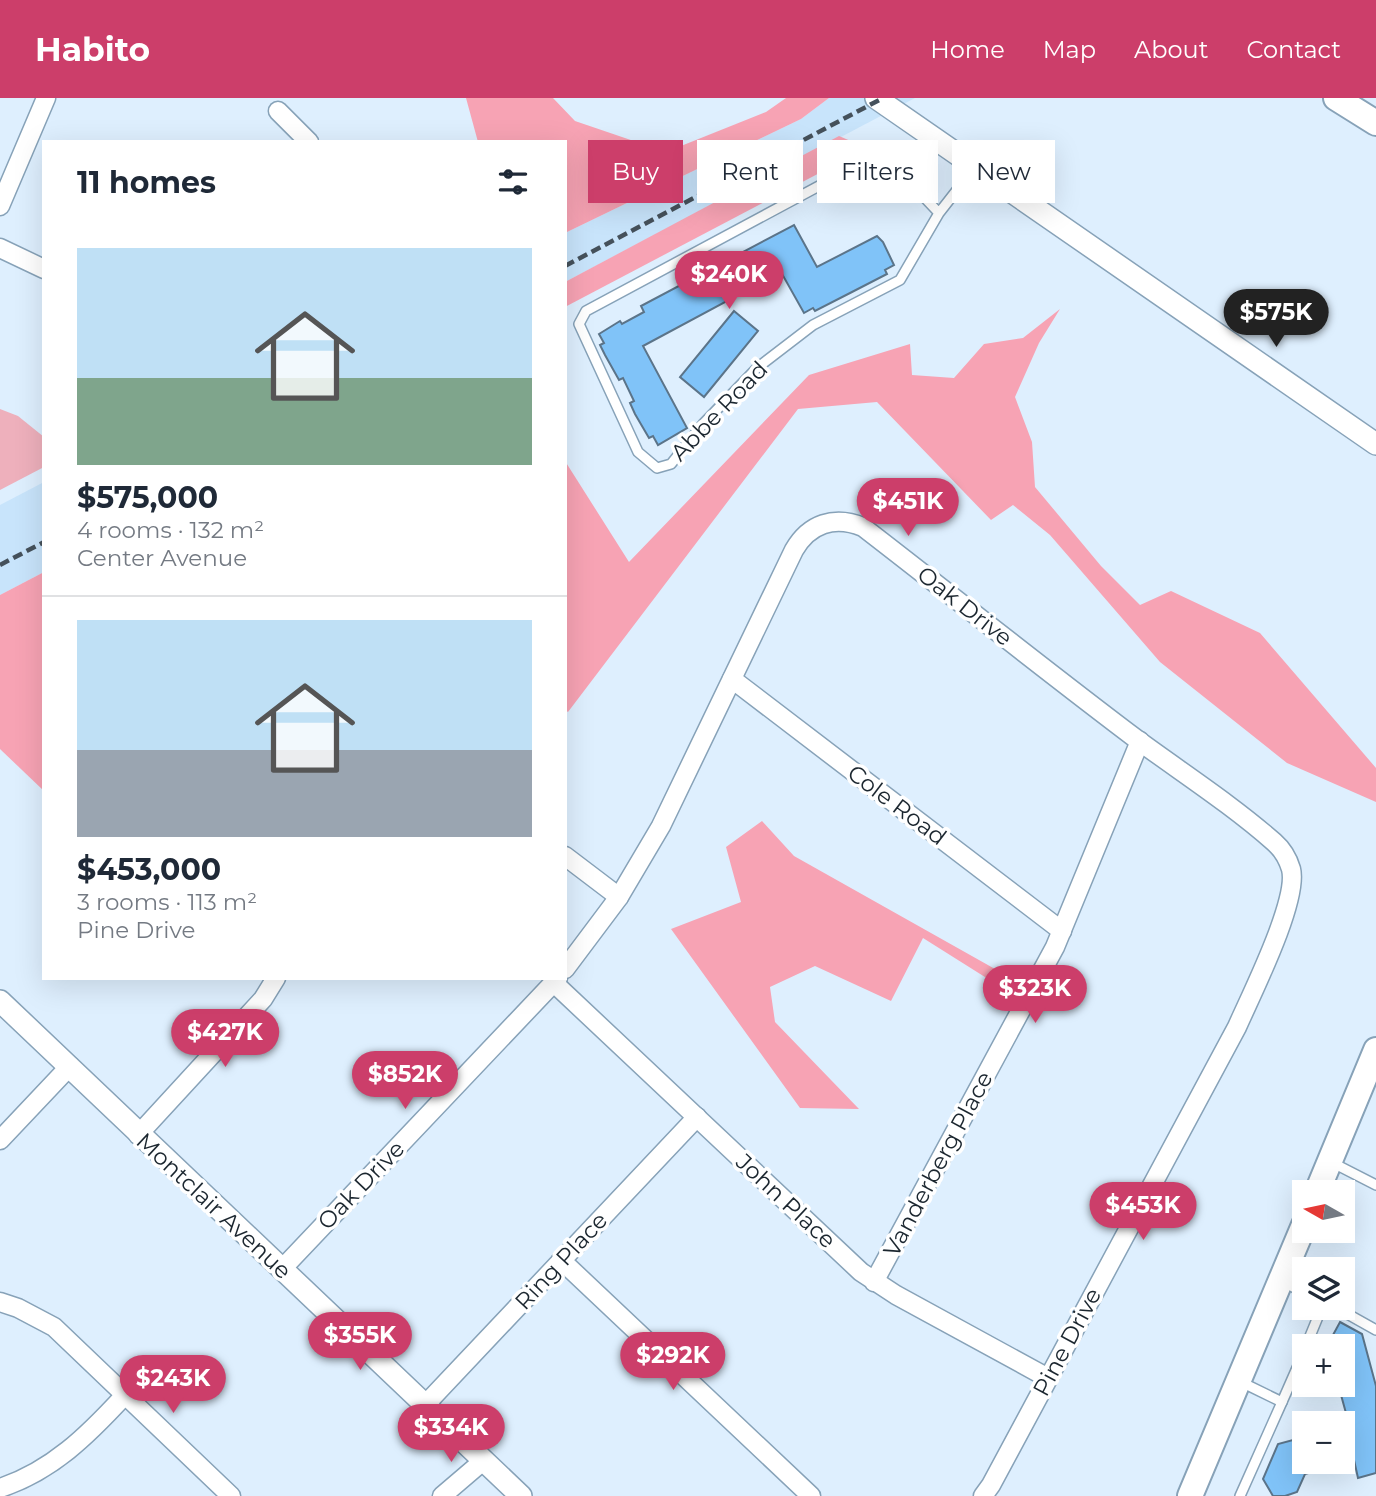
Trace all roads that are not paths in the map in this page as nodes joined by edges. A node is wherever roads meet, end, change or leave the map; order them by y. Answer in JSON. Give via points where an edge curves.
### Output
{"nodes":[{"id":1,"x":46,"y":98,"type":"edge"},
{"id":2,"x":876,"y":98,"type":"edge"},
{"id":3,"x":1336,"y":98,"type":"edge"},
{"id":4,"x":278,"y":111,"type":"dead end"},
{"id":5,"x":1376,"y":123,"type":"edge"},
{"id":6,"x":307,"y":140,"type":"edge"},
{"id":7,"x":952,"y":151,"type":"edge"},
{"id":8,"x":952,"y":196,"type":"edge"},
{"id":9,"x":1027,"y":203,"type":"edge"},
{"id":10,"x":0,"y":205,"type":"edge"},
{"id":11,"x":939,"y":213,"type":"junction"},
{"id":12,"x":0,"y":248,"type":"edge"},
{"id":13,"x":42,"y":268,"type":"edge"},
{"id":14,"x":1376,"y":444,"type":"edge"},
{"id":15,"x":732,"y":679,"type":"junction"},
{"id":16,"x":1140,"y":741,"type":"junction"},
{"id":17,"x":567,"y":858,"type":"edge"},
{"id":18,"x":619,"y":897,"type":"junction"},
{"id":19,"x":1062,"y":931,"type":"junction"},
{"id":20,"x":1265,"y":964,"type":"joint"},
{"id":21,"x":567,"y":966,"type":"edge"},
{"id":22,"x":275,"y":980,"type":"edge"},
{"id":23,"x":556,"y":980,"type":"edge"},
{"id":24,"x":562,"y":980,"type":"edge"},
{"id":25,"x":0,"y":1001,"type":"edge"},
{"id":26,"x":1376,"y":1050,"type":"edge"},
{"id":27,"x":70,"y":1066,"type":"junction"},
{"id":28,"x":696,"y":1117,"type":"junction"},
{"id":29,"x":138,"y":1135,"type":"junction"},
{"id":30,"x":0,"y":1140,"type":"edge"},
{"id":31,"x":1330,"y":1162,"type":"junction"},
{"id":32,"x":1322,"y":1180,"type":"edge"},
{"id":33,"x":1376,"y":1185,"type":"edge"},
{"id":34,"x":1296,"y":1243,"type":"edge"},
{"id":35,"x":561,"y":1260,"type":"junction"},
{"id":36,"x":281,"y":1270,"type":"junction"},
{"id":37,"x":1281,"y":1280,"type":"junction"},
{"id":38,"x":874,"y":1282,"type":"junction"},
{"id":39,"x":1292,"y":1286,"type":"edge"},
{"id":40,"x":0,"y":1302,"type":"edge"},
{"id":41,"x":1355,"y":1318,"type":"edge"},
{"id":42,"x":1376,"y":1330,"type":"edge"},
{"id":43,"x":1048,"y":1378,"type":"junction"},
{"id":44,"x":1292,"y":1379,"type":"edge"},
{"id":45,"x":1239,"y":1382,"type":"junction"},
{"id":46,"x":124,"y":1396,"type":"junction"},
{"id":47,"x":1282,"y":1402,"type":"junction"},
{"id":48,"x":425,"y":1405,"type":"junction"},
{"id":49,"x":483,"y":1461,"type":"junction"},
{"id":50,"x":0,"y":1488,"type":"edge"},
{"id":51,"x":231,"y":1496,"type":"edge"},
{"id":52,"x":442,"y":1496,"type":"edge"},
{"id":53,"x":521,"y":1496,"type":"edge"},
{"id":54,"x":811,"y":1496,"type":"edge"},
{"id":55,"x":983,"y":1496,"type":"edge"},
{"id":56,"x":1190,"y":1496,"type":"edge"},
{"id":57,"x":1240,"y":1496,"type":"edge"}],
"edges":[{"from":1,"to":10,"type":"street"},
{"from":2,"to":7,"type":"street"},
{"from":3,"to":5,"type":"main road"},
{"from":4,"to":6,"type":"street"},
{"from":8,"to":11,"type":"lane","name":"Abbe Road"},
{"from":9,"to":14,"type":"street"},
{"from":11,"to":11,"type":"lane","name":"Abbe Road","via":[[900,280],[813,325],[757,368],[671,464],[657,468],[638,452],[579,324],[586,311],[873,157],[888,159]]},
{"from":12,"to":13,"type":"street"},
{"from":15,"to":16,"type":"street","name":"Oak Drive","via":[[799,542],[814,528],[844,521],[863,527]]},
{"from":15,"to":18,"type":"street","name":"Oak Drive","via":[[661,827]]},
{"from":15,"to":19,"type":"street","name":"Cole Road"},
{"from":16,"to":19,"type":"street","name":"Vanderberg Place"},
{"from":16,"to":20,"type":"street","name":"Oak Drive","via":[[1221,799],[1274,842],[1287,859],[1292,890]]},
{"from":17,"to":18,"type":"street"},
{"from":18,"to":21,"type":"street","name":"Oak Drive"},
{"from":19,"to":38,"type":"street","name":"Vanderberg Place"},
{"from":20,"to":43,"type":"street","name":"Pine Drive","via":[[1222,1058]]},
{"from":22,"to":29,"type":"street","via":[[263,999]]},
{"from":23,"to":36,"type":"street","name":"Oak Drive"},
{"from":24,"to":28,"type":"street","name":"John Place"},
{"from":25,"to":27,"type":"street","name":"Montclair Avenue"},
{"from":26,"to":31,"type":"main road"},
{"from":27,"to":29,"type":"street","name":"Montclair Avenue"},
{"from":27,"to":30,"type":"street"},
{"from":28,"to":35,"type":"street","name":"Ring Place"},
{"from":28,"to":38,"type":"street","name":"John Place"},
{"from":29,"to":36,"type":"street","name":"Montclair Avenue"},
{"from":31,"to":32,"type":"main road"},
{"from":31,"to":33,"type":"lane"},
{"from":34,"to":37,"type":"main road"},
{"from":35,"to":48,"type":"street","name":"Ring Place"},
{"from":35,"to":54,"type":"street"},
{"from":36,"to":48,"type":"street","name":"Montclair Avenue"},
{"from":37,"to":39,"type":"lane"},
{"from":37,"to":45,"type":"main road"},
{"from":38,"to":43,"type":"street","name":"John Place"},
{"from":40,"to":46,"type":"street","via":[[54,1327]]},
{"from":41,"to":42,"type":"lane"},
{"from":43,"to":55,"type":"street","name":"Pine Drive"},
{"from":44,"to":47,"type":"lane"},
{"from":45,"to":47,"type":"lane"},
{"from":45,"to":56,"type":"main road"},
{"from":46,"to":50,"type":"street","via":[[63,1455]]},
{"from":46,"to":51,"type":"street"},
{"from":47,"to":57,"type":"lane"},
{"from":48,"to":49,"type":"street","name":"Montclair Avenue"},
{"from":49,"to":52,"type":"street"},
{"from":49,"to":53,"type":"street","name":"Montclair Avenue"}]}
